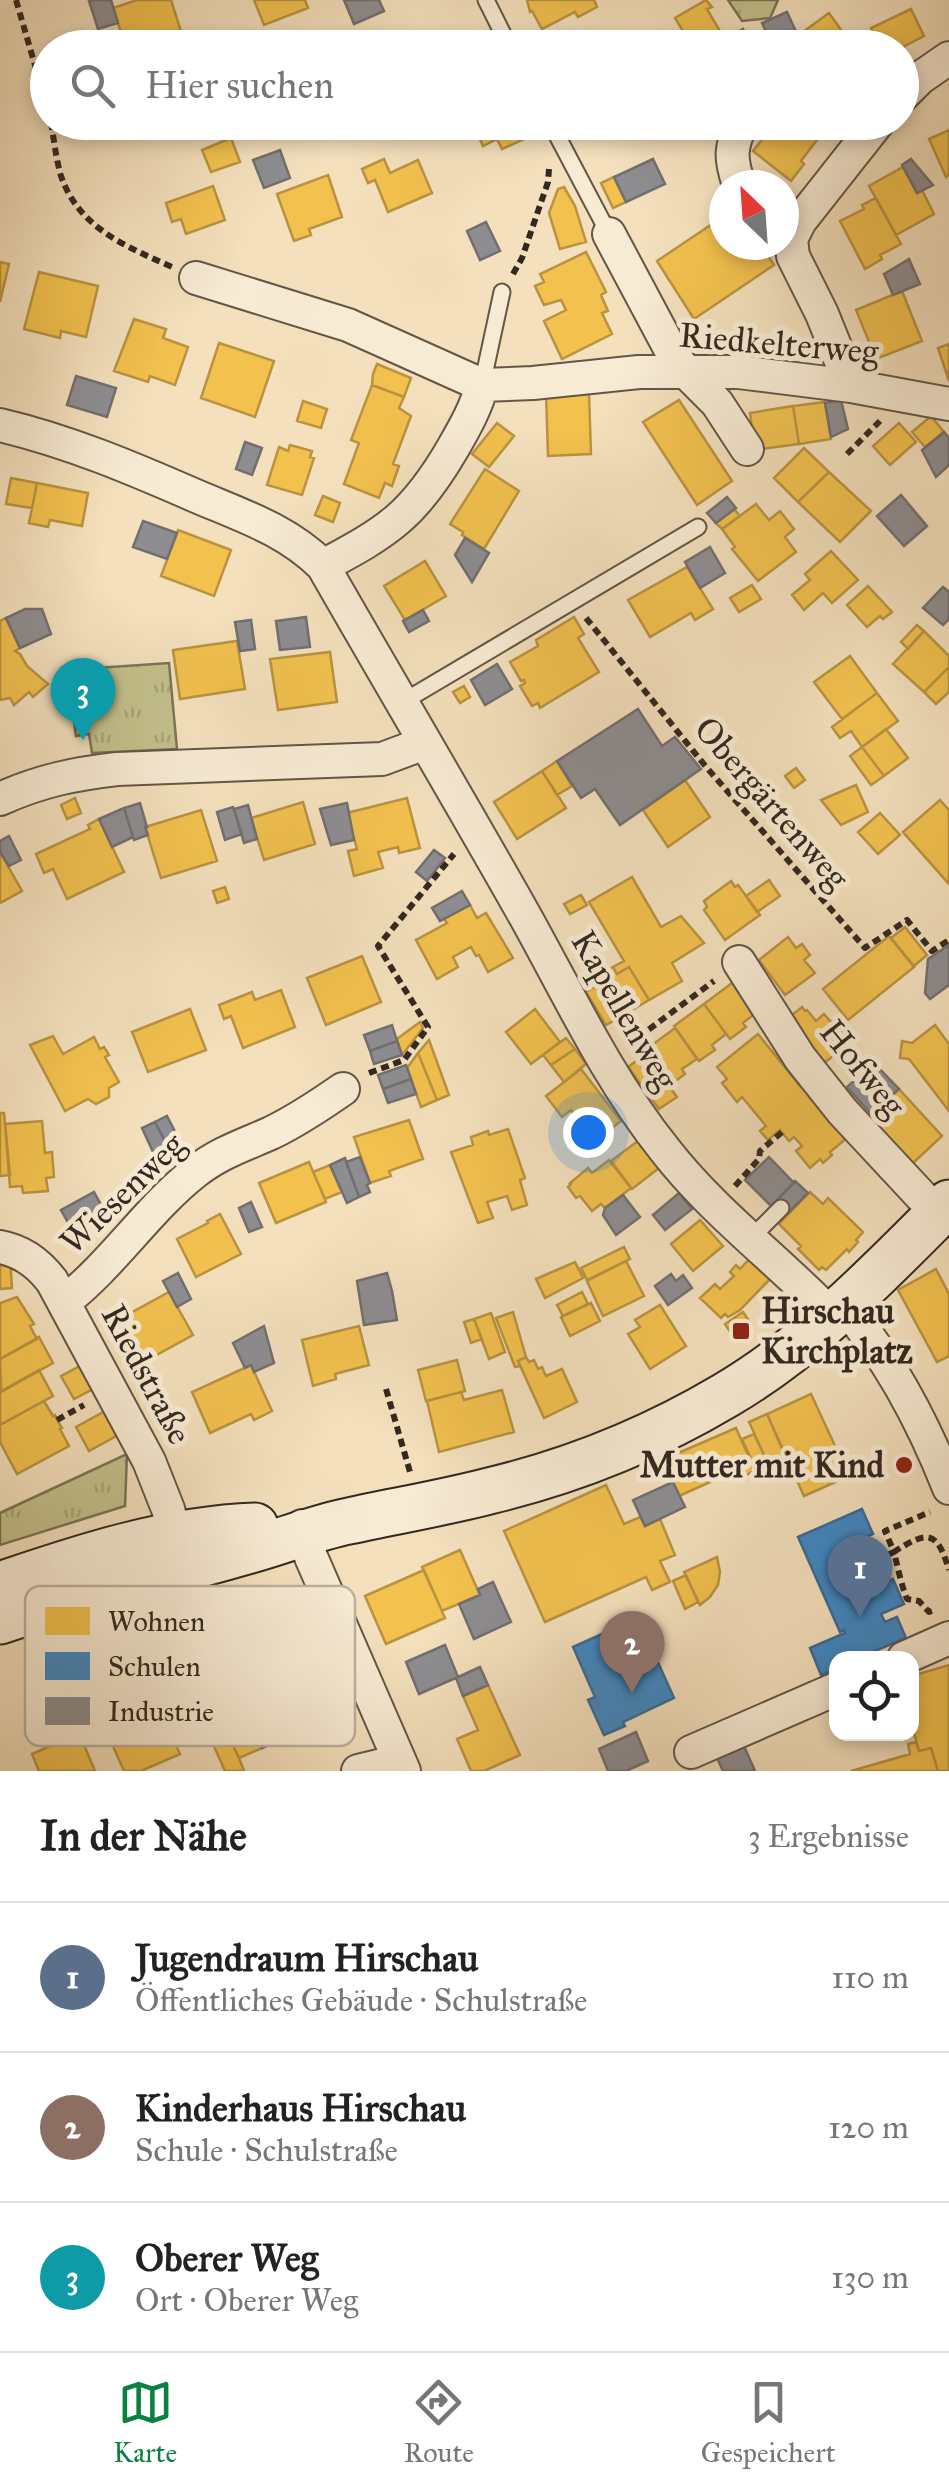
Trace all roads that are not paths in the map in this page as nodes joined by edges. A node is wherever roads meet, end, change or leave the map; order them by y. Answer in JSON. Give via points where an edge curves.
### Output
{"nodes":[{"id":1,"x":486,"y":0,"type":"edge"},
{"id":2,"x":501,"y":30,"type":"edge"},
{"id":3,"x":949,"y":58,"type":"edge"},
{"id":4,"x":919,"y":81,"type":"edge"},
{"id":5,"x":559,"y":140,"type":"edge"},
{"id":6,"x":734,"y":140,"type":"edge"},
{"id":7,"x":864,"y":140,"type":"edge"},
{"id":8,"x":734,"y":170,"type":"edge"},
{"id":9,"x":799,"y":223,"type":"edge"},
{"id":10,"x":609,"y":234,"type":"joint"},
{"id":11,"x":795,"y":260,"type":"edge"},
{"id":12,"x":196,"y":278,"type":"road end"},
{"id":13,"x":502,"y":292,"type":"road end"},
{"id":14,"x":684,"y":371,"type":"junction"},
{"id":15,"x":482,"y":385,"type":"junction"},
{"id":16,"x":851,"y":386,"type":"junction"},
{"id":17,"x":949,"y":404,"type":"edge"},
{"id":18,"x":0,"y":424,"type":"edge"},
{"id":19,"x":747,"y":449,"type":"dead end"},
{"id":20,"x":698,"y":527,"type":"dead end"},
{"id":21,"x":324,"y":566,"type":"junction"},
{"id":22,"x":401,"y":703,"type":"junction"},
{"id":23,"x":425,"y":743,"type":"junction"},
{"id":24,"x":0,"y":799,"type":"edge"},
{"id":25,"x":738,"y":962,"type":"road end"},
{"id":26,"x":343,"y":1089,"type":"road end"},
{"id":27,"x":781,"y":1208,"type":"dead end"},
{"id":28,"x":944,"y":1209,"type":"edge"},
{"id":29,"x":751,"y":1238,"type":"junction"},
{"id":30,"x":0,"y":1246,"type":"edge"},
{"id":31,"x":64,"y":1302,"type":"junction"},
{"id":32,"x":827,"y":1321,"type":"junction"},
{"id":33,"x":941,"y":1444,"type":"edge"},
{"id":34,"x":941,"y":1499,"type":"edge"},
{"id":35,"x":303,"y":1529,"type":"junction"},
{"id":36,"x":180,"y":1552,"type":"junction"},
{"id":37,"x":0,"y":1584,"type":"edge"},
{"id":38,"x":94,"y":1586,"type":"edge"},
{"id":39,"x":323,"y":1586,"type":"edge"},
{"id":40,"x":25,"y":1612,"type":"edge"},
{"id":41,"x":0,"y":1620,"type":"edge"},
{"id":42,"x":944,"y":1623,"type":"edge"},
{"id":43,"x":912,"y":1651,"type":"edge"},
{"id":44,"x":355,"y":1660,"type":"edge"},
{"id":45,"x":829,"y":1692,"type":"edge"},
{"id":46,"x":691,"y":1752,"type":"dead end"},
{"id":47,"x":401,"y":1766,"type":"edge"},
{"id":48,"x":358,"y":1771,"type":"edge"}],
"edges":[{"from":1,"to":2,"type":"lane"},
{"from":3,"to":4,"type":"street"},
{"from":5,"to":10,"type":"lane"},
{"from":6,"to":8,"type":"street"},
{"from":7,"to":9,"type":"street"},
{"from":10,"to":14,"type":"street"},
{"from":11,"to":16,"type":"street"},
{"from":12,"to":15,"type":"street","name":"Riedkelterweg","via":[[348,325]]},
{"from":13,"to":15,"type":"lane"},
{"from":14,"to":15,"type":"street","name":"Riedkelterweg"},
{"from":14,"to":16,"type":"street","name":"Riedkelterweg"},
{"from":14,"to":19,"type":"street"},
{"from":15,"to":21,"type":"street","via":[[468,424],[426,493],[386,531]]},
{"from":16,"to":17,"type":"street","name":"Riedkelterweg"},
{"from":18,"to":21,"type":"street","name":"Kapellenweg","via":[[60,441],[264,525]]},
{"from":20,"to":22,"type":"lane"},
{"from":21,"to":22,"type":"street","name":"Kapellenweg"},
{"from":22,"to":23,"type":"street","name":"Kapellenweg"},
{"from":23,"to":24,"type":"street","via":[[382,758],[81,773]]},
{"from":23,"to":29,"type":"street","name":"Kapellenweg","via":[[649,1130]]},
{"from":25,"to":28,"type":"street","name":"Hofweg","via":[[842,1111]]},
{"from":26,"to":31,"type":"street","name":"Wiesenweg","via":[[200,1168]]},
{"from":27,"to":29,"type":"lane"},
{"from":28,"to":32,"type":"main road"},
{"from":29,"to":32,"type":"street","name":"Kapellenweg"},
{"from":30,"to":31,"type":"street","name":"Riedstraße","via":[[42,1267]]},
{"from":31,"to":36,"type":"street","name":"Riedstraße","via":[[149,1462]]},
{"from":32,"to":33,"type":"street","name":"Kapellenweg","via":[[883,1356]]},
{"from":32,"to":35,"type":"main road","via":[[730,1393],[621,1449],[508,1486]]},
{"from":33,"to":34,"type":"street","name":"Kapellenweg"},
{"from":35,"to":36,"type":"main road","via":[[248,1551]]},
{"from":35,"to":39,"type":"street"},
{"from":36,"to":37,"type":"main road","via":[[78,1560]]},
{"from":36,"to":38,"type":"main road"},
{"from":40,"to":41,"type":"main road"},
{"from":42,"to":43,"type":"street"},
{"from":44,"to":47,"type":"street"},
{"from":45,"to":46,"type":"street"},
{"from":47,"to":48,"type":"street"}]}
